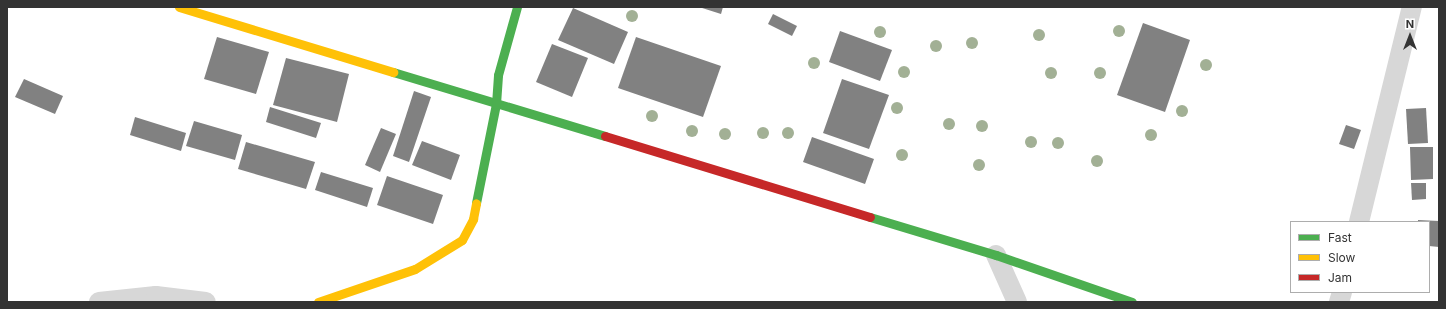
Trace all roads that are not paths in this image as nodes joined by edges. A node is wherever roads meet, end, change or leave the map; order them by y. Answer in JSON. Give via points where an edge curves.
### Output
{"nodes":[{"id":1,"x":179,"y":7,"type":"edge"},
{"id":2,"x":517,"y":7,"type":"edge"},
{"id":3,"x":1412,"y":7,"type":"edge"},
{"id":4,"x":496,"y":104,"type":"junction"},
{"id":5,"x":1359,"y":221,"type":"edge"},
{"id":6,"x":996,"y":255,"type":"junction"},
{"id":7,"x":99,"y":302,"type":"edge"},
{"id":8,"x":206,"y":302,"type":"edge"},
{"id":9,"x":318,"y":302,"type":"edge"},
{"id":10,"x":1017,"y":302,"type":"edge"},
{"id":11,"x":1132,"y":302,"type":"edge"}],
"edges":[{"from":1,"to":4,"type":"street"},
{"from":2,"to":4,"type":"street","via":[[498,75]]},
{"from":3,"to":5,"type":"street"},
{"from":4,"to":6,"type":"street"},
{"from":4,"to":9,"type":"street","via":[[473,219],[462,240],[415,269]]},
{"from":6,"to":10,"type":"street"},
{"from":6,"to":11,"type":"street"},
{"from":7,"to":8,"type":"street","via":[[156,296]]}]}
